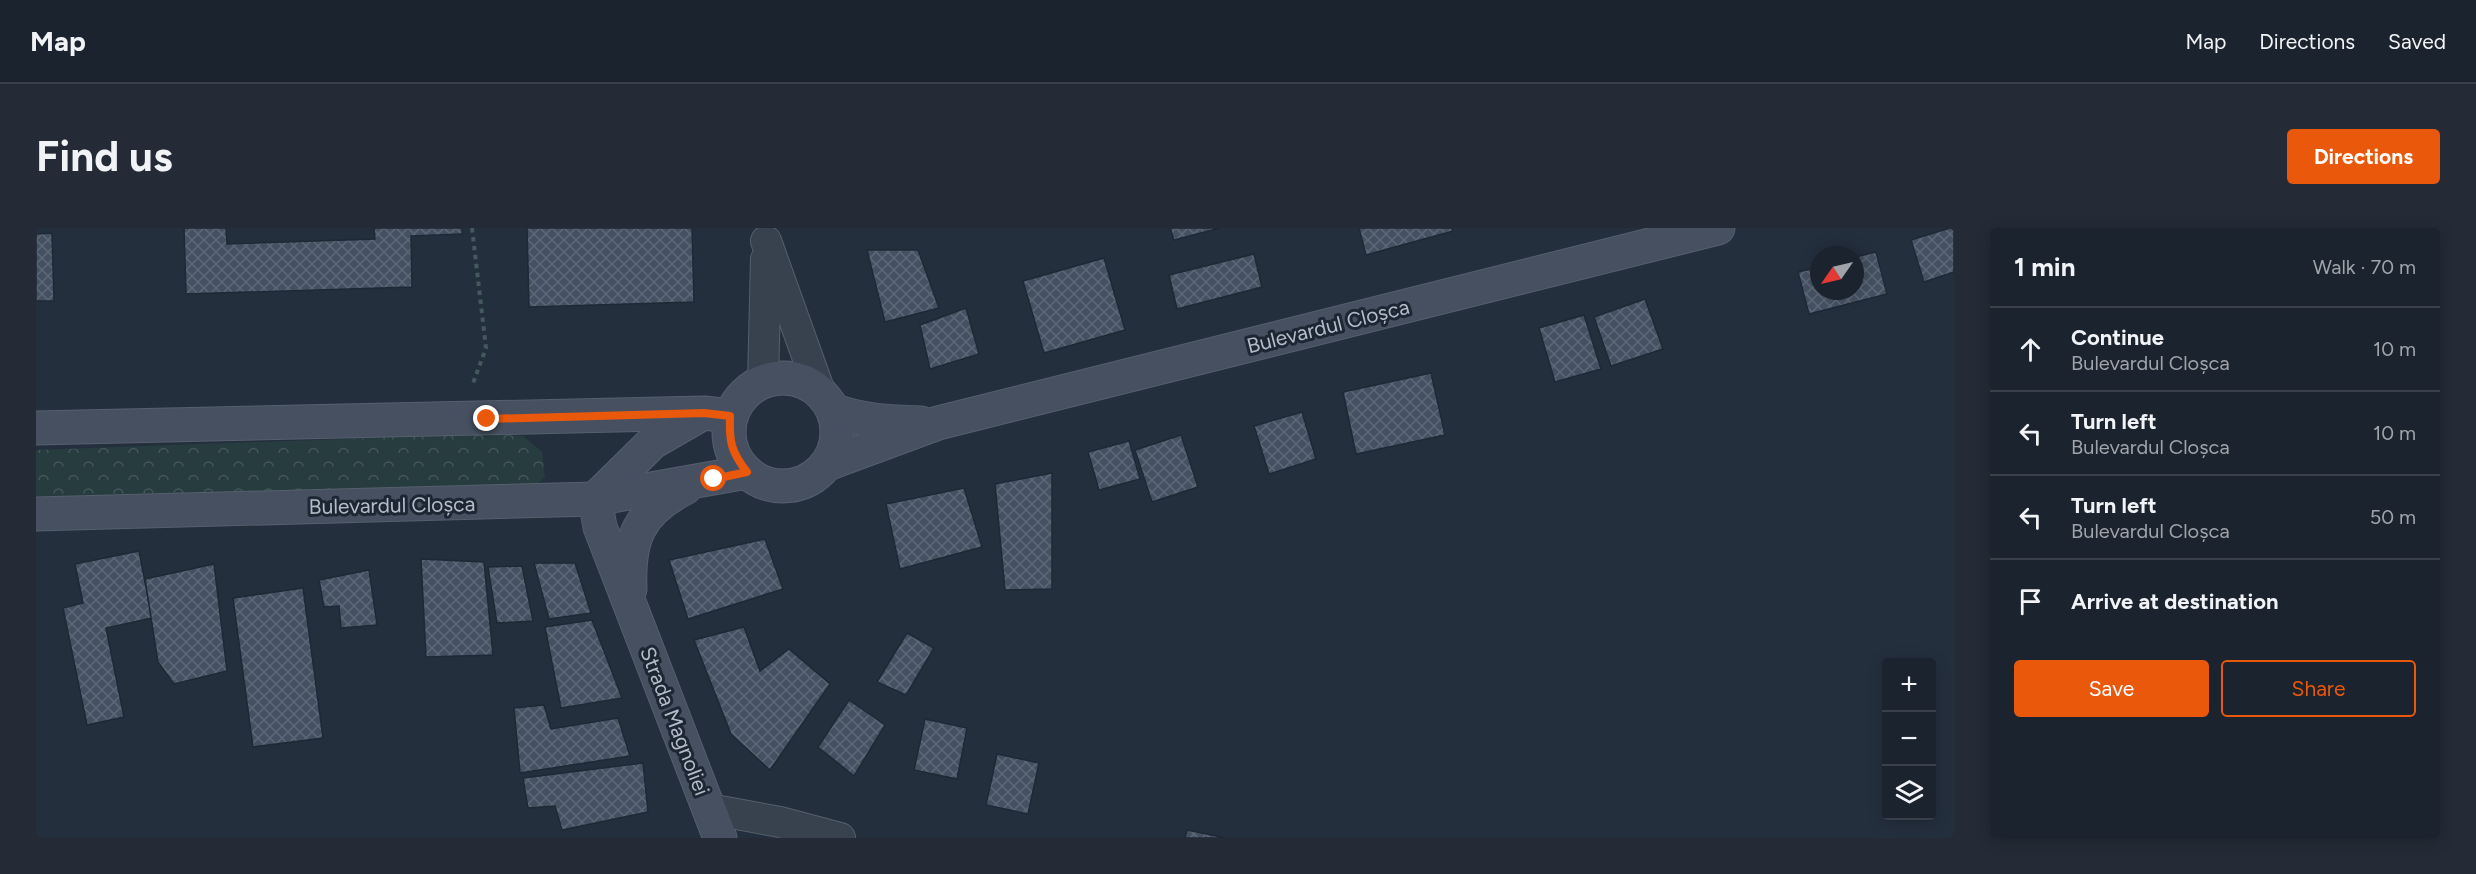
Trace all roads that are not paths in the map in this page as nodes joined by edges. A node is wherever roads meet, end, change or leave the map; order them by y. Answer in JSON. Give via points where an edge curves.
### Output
{"nodes":[{"id":1,"x":1718,"y":228,"type":"edge"},
{"id":2,"x":766,"y":234,"type":"edge"},
{"id":3,"x":763,"y":381,"type":"junction"},
{"id":4,"x":826,"y":401,"type":"junction"},
{"id":5,"x":717,"y":414,"type":"junction"},
{"id":6,"x":938,"y":423,"type":"junction"},
{"id":7,"x":36,"y":428,"type":"edge"},
{"id":8,"x":827,"y":464,"type":"junction"},
{"id":9,"x":747,"y":472,"type":"junction"},
{"id":10,"x":696,"y":482,"type":"junction"},
{"id":11,"x":595,"y":499,"type":"junction"},
{"id":12,"x":36,"y":514,"type":"edge"},
{"id":13,"x":631,"y":603,"type":"junction"},
{"id":14,"x":715,"y":824,"type":"edge"},
{"id":15,"x":840,"y":838,"type":"edge"}],
"edges":[{"from":1,"to":6,"type":"main road","name":"Bulevardul Cloșca"},
{"from":2,"to":3,"type":"street"},
{"from":2,"to":4,"type":"street"},
{"from":3,"to":4,"type":"main road","name":"Bulevardul Cloșca","via":[[778,378],[807,383]]},
{"from":3,"to":5,"type":"main road"},
{"from":4,"to":6,"type":"main road","name":"Bulevardul Cloșca","via":[[853,418]]},
{"from":4,"to":8,"type":"main road","via":[[836,418],[838,434]]},
{"from":5,"to":7,"type":"main road"},
{"from":5,"to":9,"type":"main road","via":[[735,457]]},
{"from":5,"to":11,"type":"main road","via":[[653,442]]},
{"from":6,"to":8,"type":"main road","name":"Bulevardul Cloșca"},
{"from":8,"to":9,"type":"main road","name":"Bulevardul Cloșca","via":[[798,485],[780,487]]},
{"from":9,"to":10,"type":"main road","name":"Bulevardul Cloșca"},
{"from":10,"to":11,"type":"main road","name":"Bulevardul Cloșca"},
{"from":10,"to":13,"type":"main road","name":"Strada Magnoliei","via":[[667,497],[637,529],[629,566]]},
{"from":11,"to":12,"type":"main road","name":"Bulevardul Cloșca"},
{"from":11,"to":13,"type":"main road","name":"Strada Magnoliei","via":[[600,527]]},
{"from":13,"to":14,"type":"main road","name":"Strada Magnoliei"},
{"from":14,"to":15,"type":"street","via":[[780,822]]}]}
